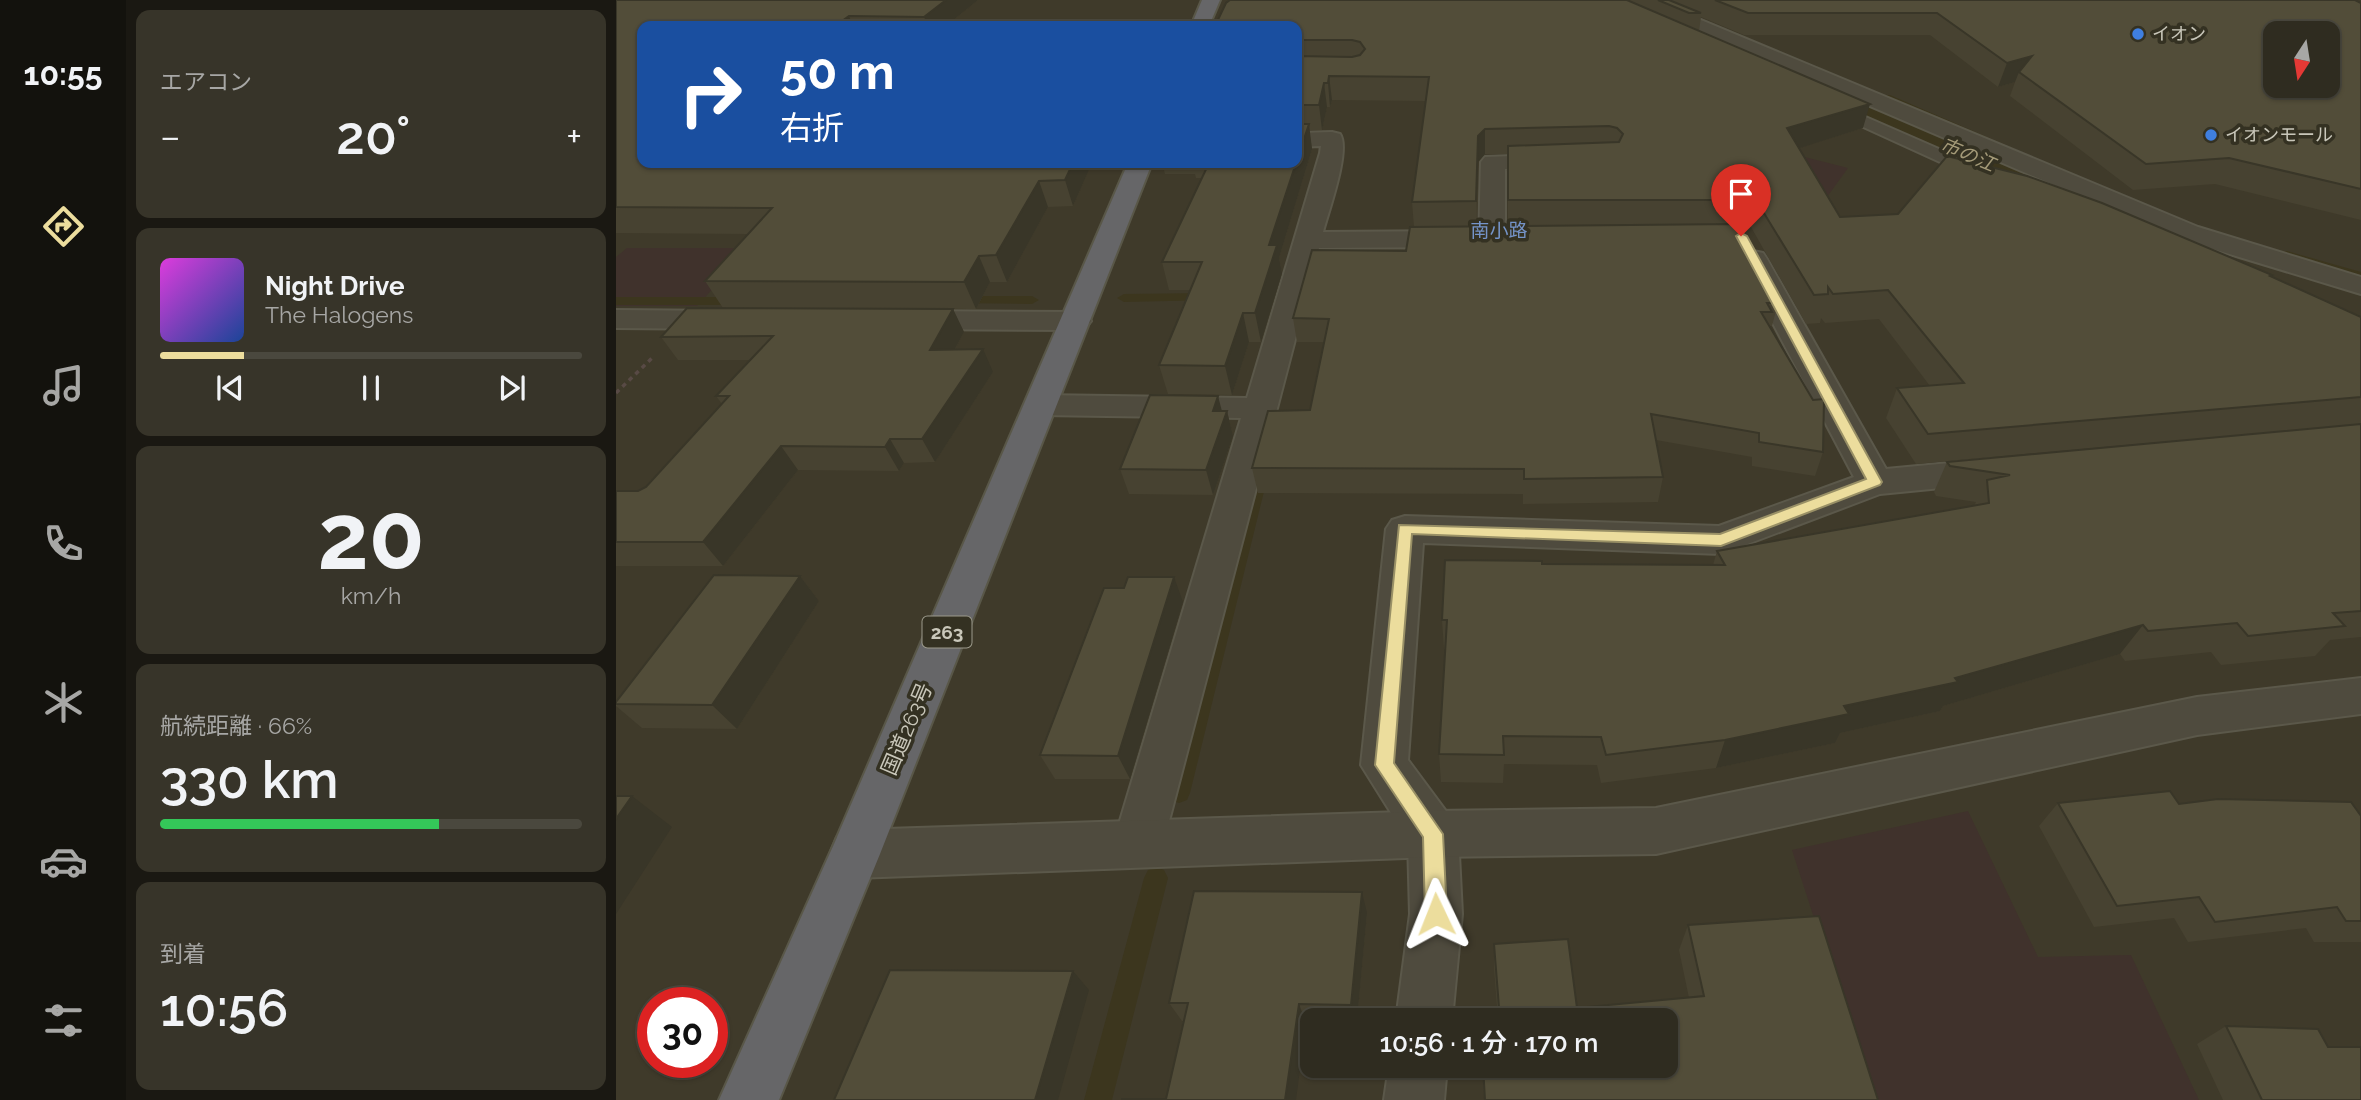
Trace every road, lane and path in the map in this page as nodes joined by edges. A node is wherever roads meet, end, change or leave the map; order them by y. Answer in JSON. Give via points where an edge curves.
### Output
{"nodes":[{"id":1,"x":1211,"y":0,"type":"edge"},
{"id":2,"x":1638,"y":0,"type":"edge"},
{"id":3,"x":1202,"y":21,"type":"edge"},
{"id":4,"x":1811,"y":98,"type":"edge"},
{"id":5,"x":1302,"y":140,"type":"edge"},
{"id":6,"x":1581,"y":161,"type":"edge"},
{"id":7,"x":1138,"y":168,"type":"edge"},
{"id":8,"x":2001,"y":183,"type":"edge"},
{"id":9,"x":1741,"y":236,"type":"edge"},
{"id":10,"x":1309,"y":240,"type":"junction"},
{"id":11,"x":2361,"y":286,"type":"edge"},
{"id":12,"x":616,"y":319,"type":"edge"},
{"id":13,"x":753,"y":320,"type":"edge"},
{"id":14,"x":876,"y":320,"type":"edge"},
{"id":15,"x":1076,"y":321,"type":"junction"},
{"id":16,"x":1041,"y":405,"type":"junction"},
{"id":17,"x":1262,"y":408,"type":"junction"},
{"id":18,"x":2028,"y":468,"type":"edge"},
{"id":19,"x":1875,"y":482,"type":"junction"},
{"id":20,"x":2361,"y":696,"type":"edge"},
{"id":21,"x":1433,"y":834,"type":"junction"},
{"id":22,"x":1138,"y":844,"type":"junction"},
{"id":23,"x":855,"y":854,"type":"junction"},
{"id":24,"x":1424,"y":1008,"type":"edge"},
{"id":25,"x":1417,"y":1078,"type":"edge"},
{"id":26,"x":749,"y":1100,"type":"edge"},
{"id":27,"x":1414,"y":1100,"type":"edge"}],
"edges":[{"from":1,"to":3,"type":"highway"},
{"from":2,"to":11,"type":"street","via":[[2189,233]]},
{"from":4,"to":8,"type":"lane"},
{"from":5,"to":10,"type":"street","via":[[1332,139]]},
{"from":6,"to":10,"type":"street","via":[[1493,162],[1506,238]]},
{"from":7,"to":15,"type":"highway","name":"国道263号","number":"263"},
{"from":9,"to":19,"type":"street"},
{"from":10,"to":17,"type":"street"},
{"from":12,"to":13,"type":"street"},
{"from":14,"to":15,"type":"street"},
{"from":15,"to":16,"type":"highway","name":"国道263号","number":"263"},
{"from":16,"to":17,"type":"street"},
{"from":16,"to":23,"type":"highway","name":"国道263号","number":"263"},
{"from":17,"to":22,"type":"street"},
{"from":18,"to":19,"type":"street"},
{"from":19,"to":21,"type":"street","via":[[1721,540],[1405,529],[1384,765]]},
{"from":20,"to":21,"type":"street","via":[[2197,716],[1656,831]]},
{"from":21,"to":22,"type":"street"},
{"from":21,"to":24,"type":"street","via":[[1436,914]]},
{"from":22,"to":23,"type":"street"},
{"from":23,"to":26,"type":"highway","name":"国道263号","number":"263"},
{"from":25,"to":27,"type":"street"}]}
